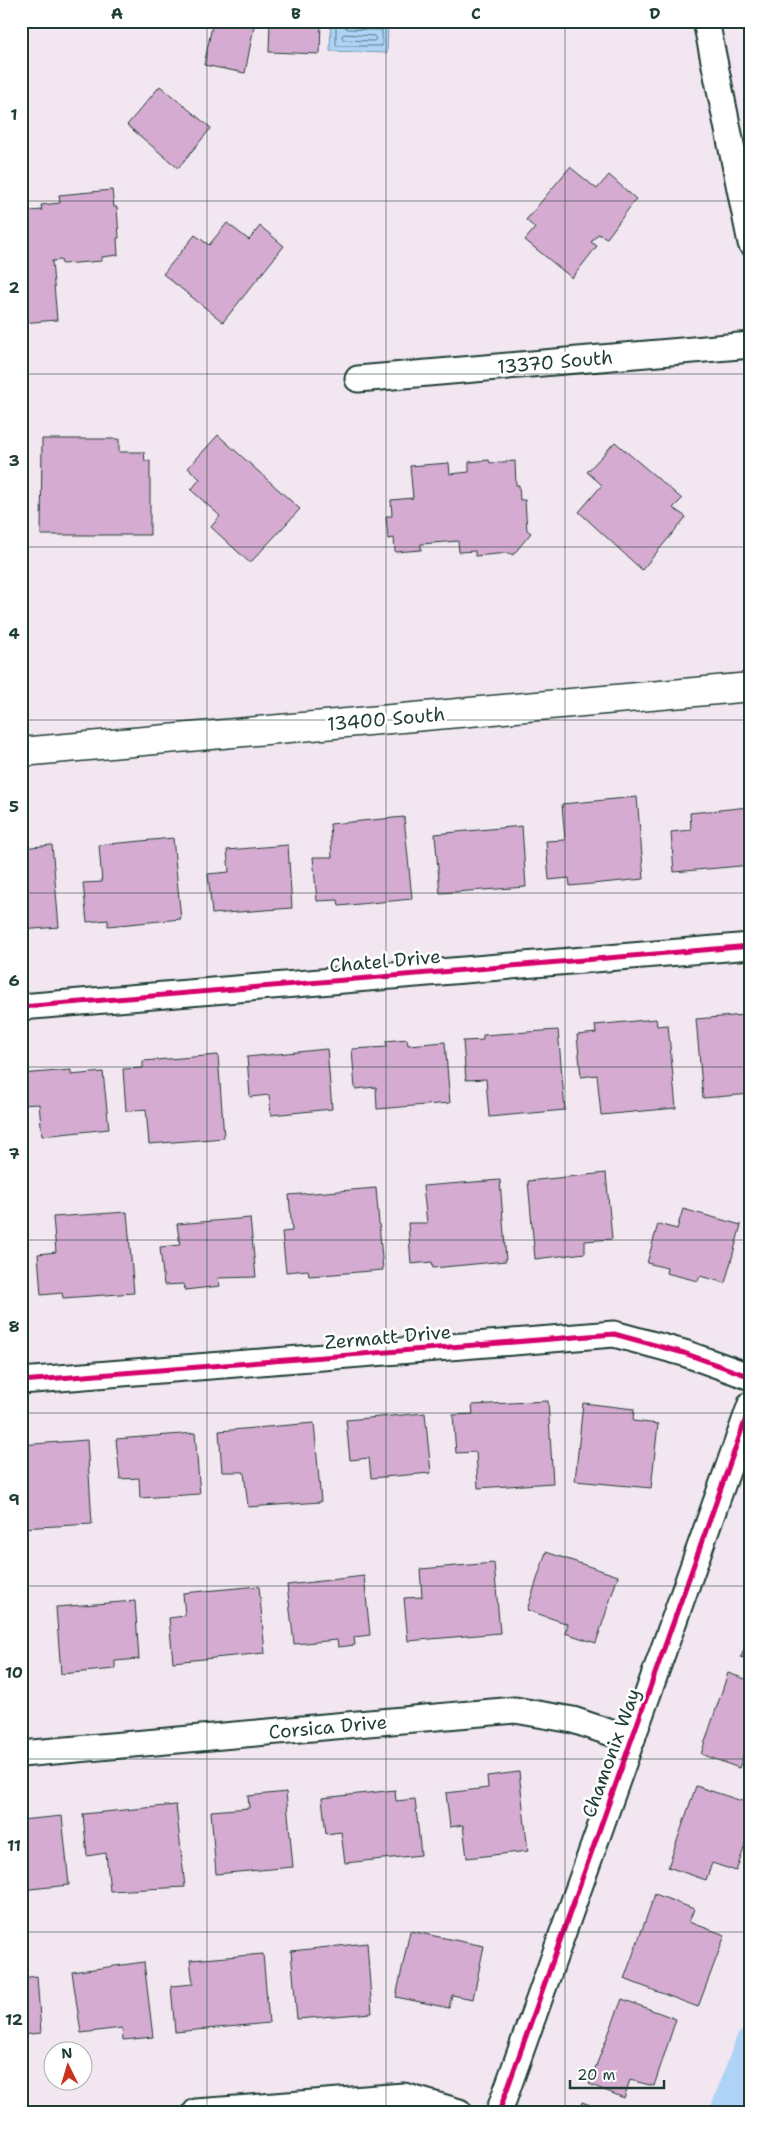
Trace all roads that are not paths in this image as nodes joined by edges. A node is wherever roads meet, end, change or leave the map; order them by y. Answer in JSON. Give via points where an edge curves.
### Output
{"nodes":[{"id":1,"x":706,"y":21,"type":"edge"},
{"id":2,"x":751,"y":243,"type":"edge"},
{"id":3,"x":751,"y":345,"type":"edge"},
{"id":4,"x":358,"y":379,"type":"dead end"},
{"id":5,"x":751,"y":687,"type":"edge"},
{"id":6,"x":21,"y":752,"type":"edge"},
{"id":7,"x":751,"y":946,"type":"edge"},
{"id":8,"x":21,"y":1007,"type":"edge"},
{"id":9,"x":751,"y":1377,"type":"edge"},
{"id":10,"x":21,"y":1381,"type":"edge"},
{"id":11,"x":751,"y":1404,"type":"edge"},
{"id":12,"x":632,"y":1740,"type":"junction"},
{"id":13,"x":21,"y":1754,"type":"edge"},
{"id":14,"x":196,"y":2112,"type":"edge"},
{"id":15,"x":459,"y":2112,"type":"edge"},
{"id":16,"x":499,"y":2112,"type":"edge"}],
"edges":[{"from":1,"to":2,"type":"street"},
{"from":3,"to":4,"type":"street","name":"13370 South"},
{"from":5,"to":6,"type":"main road","name":"13400 South"},
{"from":7,"to":8,"type":"street","name":"Chatel Drive"},
{"from":9,"to":10,"type":"street","name":"Zermatt Drive","via":[[684,1353],[614,1334]]},
{"from":11,"to":12,"type":"street","name":"Chamonix Way"},
{"from":12,"to":13,"type":"street","name":"Corsica Drive","via":[[574,1720],[515,1710]]},
{"from":12,"to":16,"type":"street","name":"Chamonix Way"},
{"from":14,"to":15,"type":"street","via":[[404,2096]]}]}
